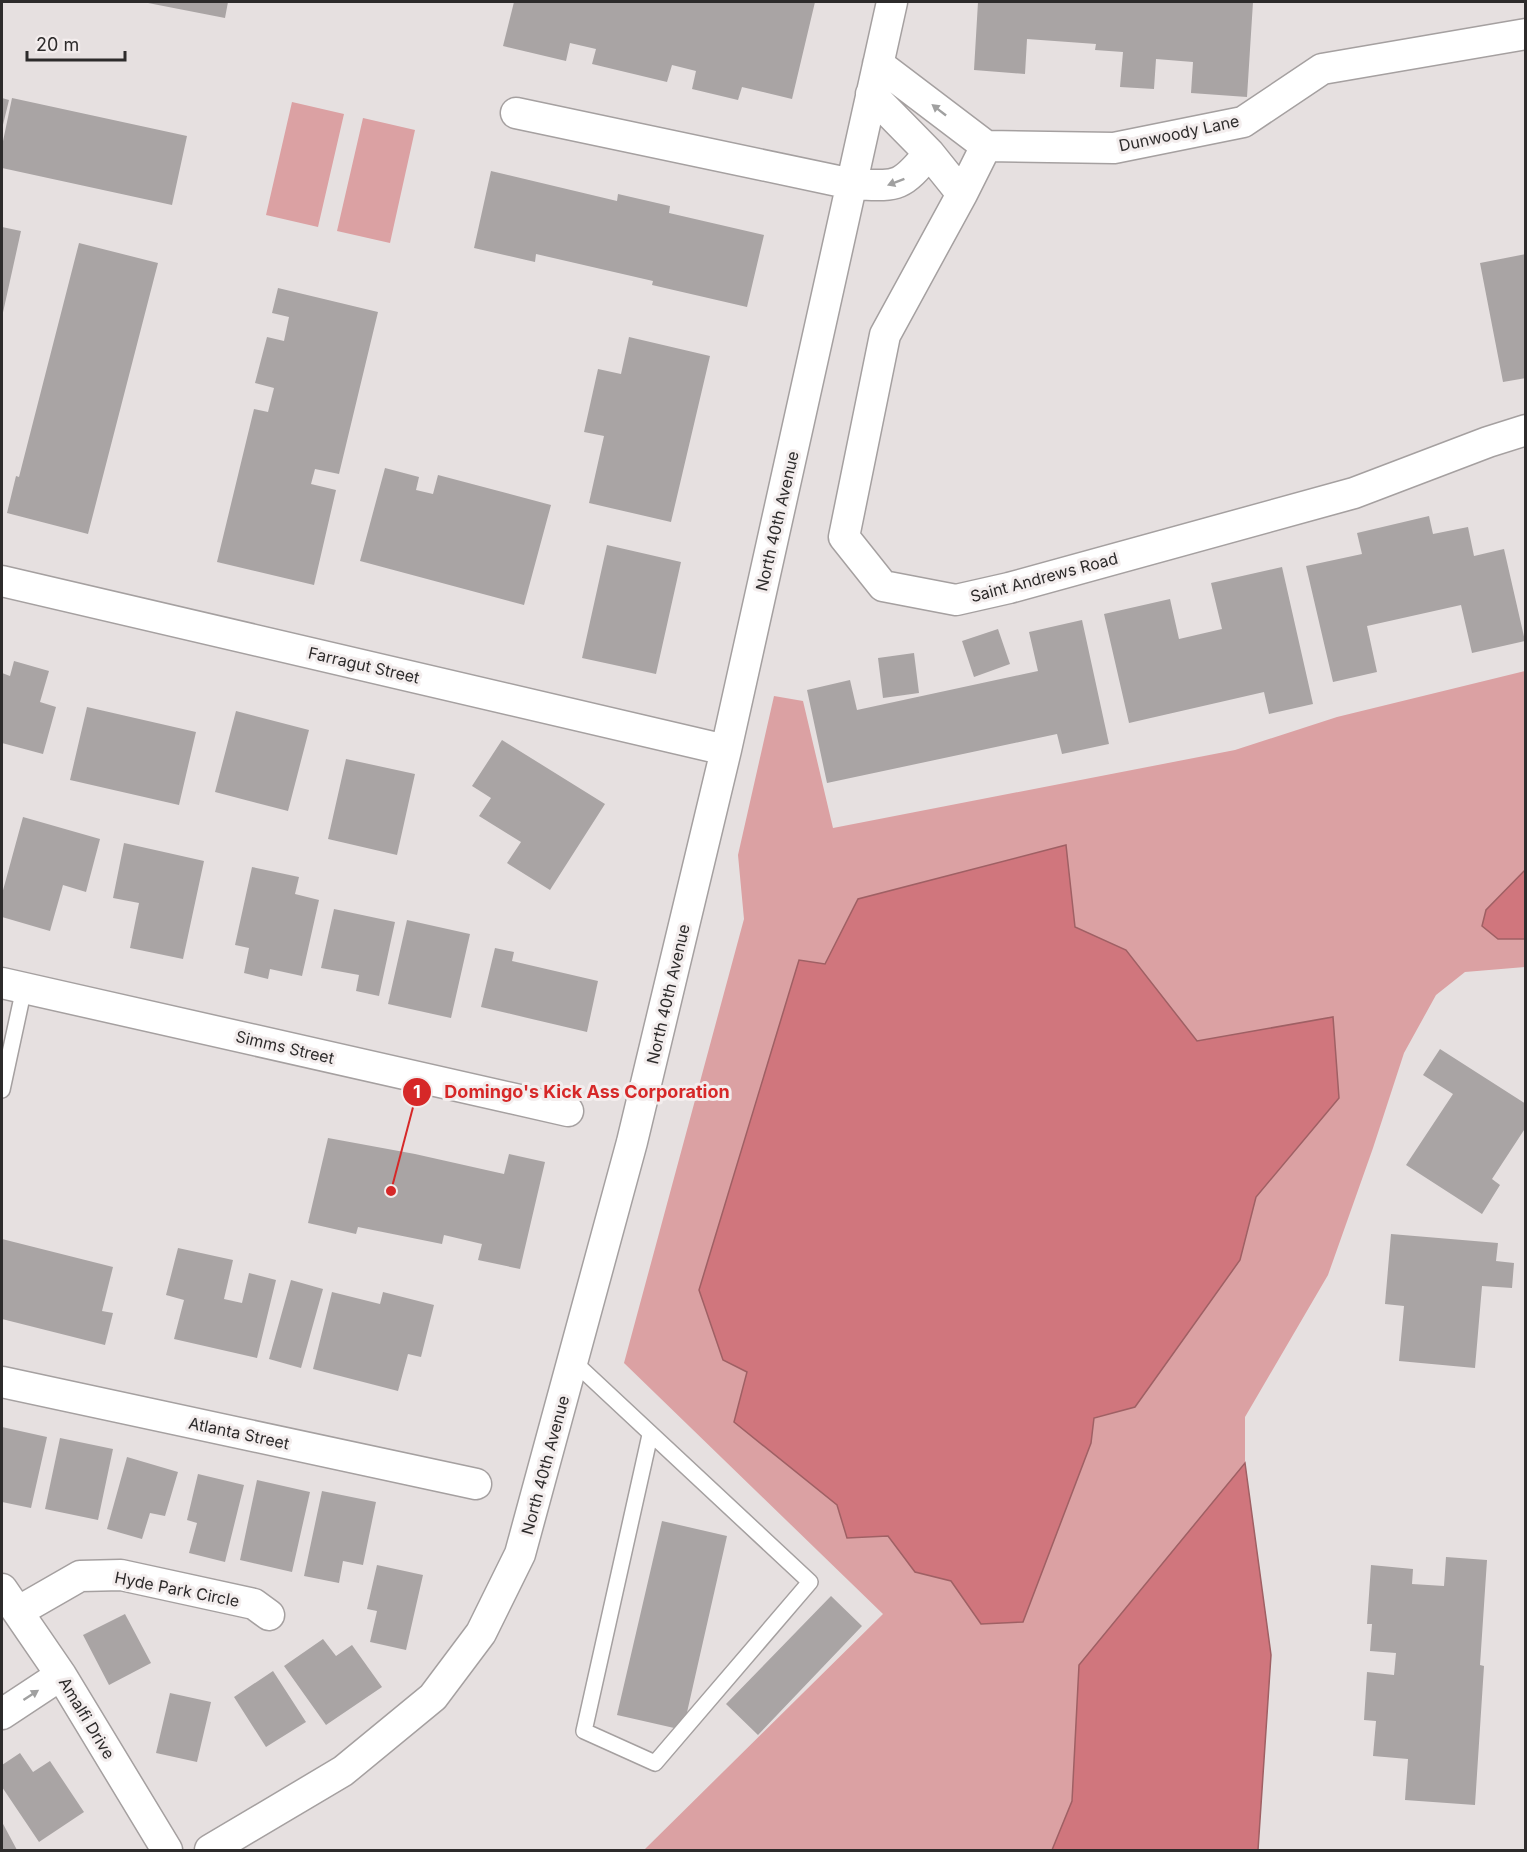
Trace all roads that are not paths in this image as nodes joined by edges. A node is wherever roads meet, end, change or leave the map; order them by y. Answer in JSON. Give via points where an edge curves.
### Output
{"nodes":[{"id":1,"x":892,"y":2,"type":"edge"},
{"id":2,"x":1526,"y":34,"type":"edge"},
{"id":3,"x":878,"y":64,"type":"junction"},
{"id":4,"x":871,"y":94,"type":"junction"},
{"id":5,"x":516,"y":113,"type":"dead end"},
{"id":6,"x":986,"y":146,"type":"junction"},
{"id":7,"x":929,"y":153,"type":"junction"},
{"id":8,"x":852,"y":184,"type":"junction"},
{"id":9,"x":962,"y":194,"type":"junction"},
{"id":10,"x":1526,"y":430,"type":"edge"},
{"id":11,"x":2,"y":581,"type":"edge"},
{"id":12,"x":726,"y":750,"type":"junction"},
{"id":13,"x":13,"y":985,"type":"edge"},
{"id":14,"x":2,"y":1090,"type":"edge"},
{"id":15,"x":567,"y":1111,"type":"dead end"},
{"id":16,"x":573,"y":1361,"type":"junction"},
{"id":17,"x":2,"y":1382,"type":"edge"},
{"id":18,"x":650,"y":1435,"type":"junction"},
{"id":19,"x":476,"y":1484,"type":"dead end"},
{"id":20,"x":10,"y":1600,"type":"edge"},
{"id":21,"x":269,"y":1615,"type":"dead end"},
{"id":22,"x":61,"y":1675,"type":"junction"},
{"id":23,"x":2,"y":1714,"type":"edge"},
{"id":24,"x":167,"y":1851,"type":"edge"},
{"id":25,"x":210,"y":1851,"type":"edge"}],
"edges":[{"from":1,"to":3,"type":"street","name":"North 40th Avenue"},
{"from":2,"to":6,"type":"street","name":"Dunwoody Lane","via":[[1322,69],[1243,122],[1114,148]]},
{"from":3,"to":4,"type":"street","name":"North 40th Avenue"},
{"from":6,"to":3,"type":"street","one_way":true},
{"from":4,"to":7,"type":"street"},
{"from":4,"to":8,"type":"street","name":"North 40th Avenue"},
{"from":5,"to":8,"type":"street"},
{"from":6,"to":9,"type":"street","name":"Saint Andrews Road"},
{"from":7,"to":8,"type":"street","one_way":true,"via":[[908,177],[890,186]]},
{"from":7,"to":9,"type":"street"},
{"from":8,"to":12,"type":"street","name":"North 40th Avenue"},
{"from":9,"to":10,"type":"street","name":"Saint Andrews Road","via":[[885,334],[844,537],[883,586],[956,600],[1009,588],[1354,493]]},
{"from":11,"to":12,"type":"street","name":"Farragut Street"},
{"from":12,"to":16,"type":"street","name":"North 40th Avenue","via":[[633,1142]]},
{"from":13,"to":14,"type":"lane"},
{"from":13,"to":15,"type":"street","name":"Simms Street"},
{"from":16,"to":18,"type":"lane"},
{"from":16,"to":25,"type":"street","name":"North 40th Avenue","via":[[520,1554],[481,1633],[432,1697],[344,1771]]},
{"from":17,"to":19,"type":"street","name":"Atlanta Street"},
{"from":18,"to":18,"type":"lane","via":[[584,1731],[655,1763],[810,1582]]},
{"from":20,"to":21,"type":"street","name":"Hyde Park Circle","via":[[80,1576],[121,1575],[254,1604]]},
{"from":20,"to":22,"type":"street","name":"Amalfi Drive"},
{"from":23,"to":22,"type":"street","one_way":true},
{"from":22,"to":24,"type":"street","name":"Amalfi Drive"}]}
